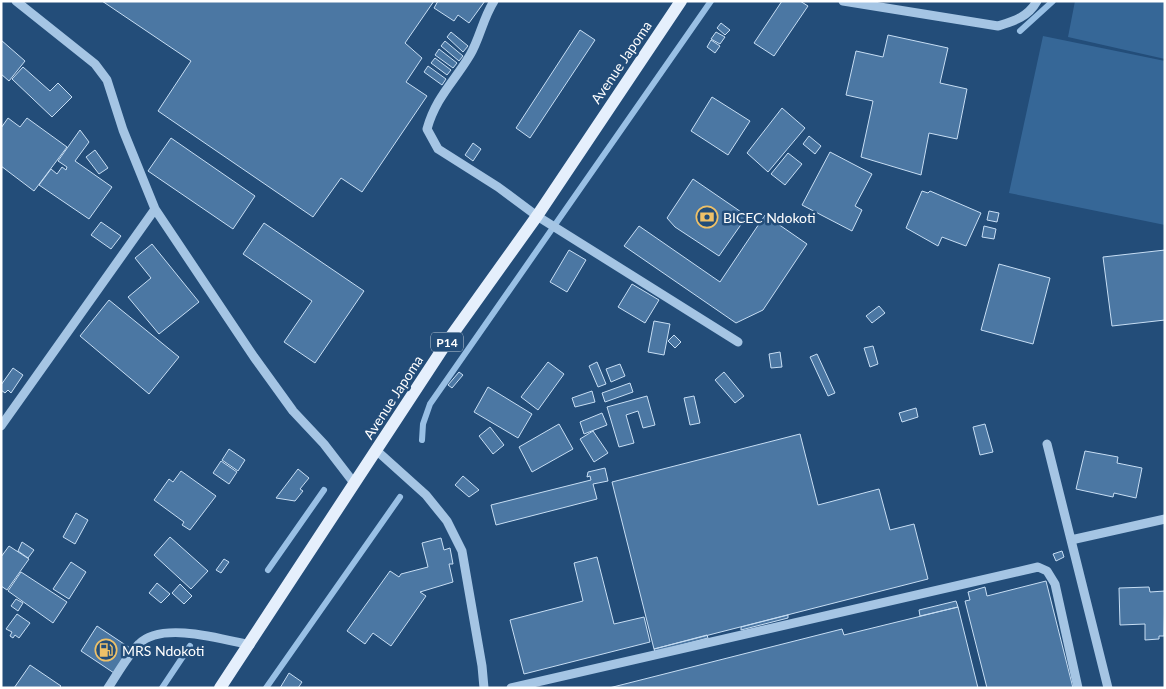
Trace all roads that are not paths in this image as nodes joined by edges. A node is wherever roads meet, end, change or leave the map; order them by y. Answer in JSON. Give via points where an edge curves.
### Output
{"nodes":[{"id":1,"x":16,"y":1,"type":"edge"},
{"id":2,"x":494,"y":1,"type":"edge"},
{"id":3,"x":681,"y":1,"type":"edge"},
{"id":4,"x":843,"y":1,"type":"edge"},
{"id":5,"x":1036,"y":1,"type":"edge"},
{"id":6,"x":155,"y":209,"type":"junction"},
{"id":7,"x":537,"y":216,"type":"junction"},
{"id":8,"x":738,"y":342,"type":"dead end"},
{"id":9,"x":1,"y":426,"type":"edge"},
{"id":10,"x":1047,"y":444,"type":"dead end"},
{"id":11,"x":376,"y":450,"type":"junction"},
{"id":12,"x":354,"y":483,"type":"junction"},
{"id":13,"x":1165,"y":520,"type":"edge"},
{"id":14,"x":1072,"y":540,"type":"junction"},
{"id":15,"x":250,"y":645,"type":"junction"},
{"id":16,"x":108,"y":688,"type":"edge"},
{"id":17,"x":220,"y":688,"type":"edge"},
{"id":18,"x":484,"y":688,"type":"edge"},
{"id":19,"x":511,"y":688,"type":"edge"},
{"id":20,"x":1078,"y":688,"type":"edge"},
{"id":21,"x":1108,"y":688,"type":"edge"}],
"edges":[{"from":1,"to":6,"type":"street","via":[[95,64],[107,80],[122,130]]},
{"from":2,"to":7,"type":"street","via":[[470,54],[432,109],[427,129],[438,148]]},
{"from":3,"to":7,"type":"main road","name":"Avenue Japoma","number":"P14"},
{"from":4,"to":5,"type":"street","via":[[998,26],[1016,21],[1032,10]]},
{"from":6,"to":9,"type":"street"},
{"from":6,"to":12,"type":"street","via":[[276,388]]},
{"from":7,"to":8,"type":"street"},
{"from":7,"to":11,"type":"main road","name":"Avenue Japoma","number":"P14","via":[[449,339]]},
{"from":10,"to":14,"type":"street"},
{"from":11,"to":12,"type":"main road","name":"Avenue Japoma","number":"P14"},
{"from":11,"to":18,"type":"street","via":[[426,495],[447,521],[462,551]]},
{"from":12,"to":15,"type":"main road","name":"Avenue Japoma","number":"P14"},
{"from":13,"to":14,"type":"street"},
{"from":14,"to":21,"type":"street"},
{"from":15,"to":16,"type":"street","via":[[214,637],[156,633],[140,642]]},
{"from":15,"to":17,"type":"main road","name":"Avenue Japoma","number":"P14"},
{"from":19,"to":20,"type":"street","via":[[1038,567],[1047,571],[1055,584]]}]}
